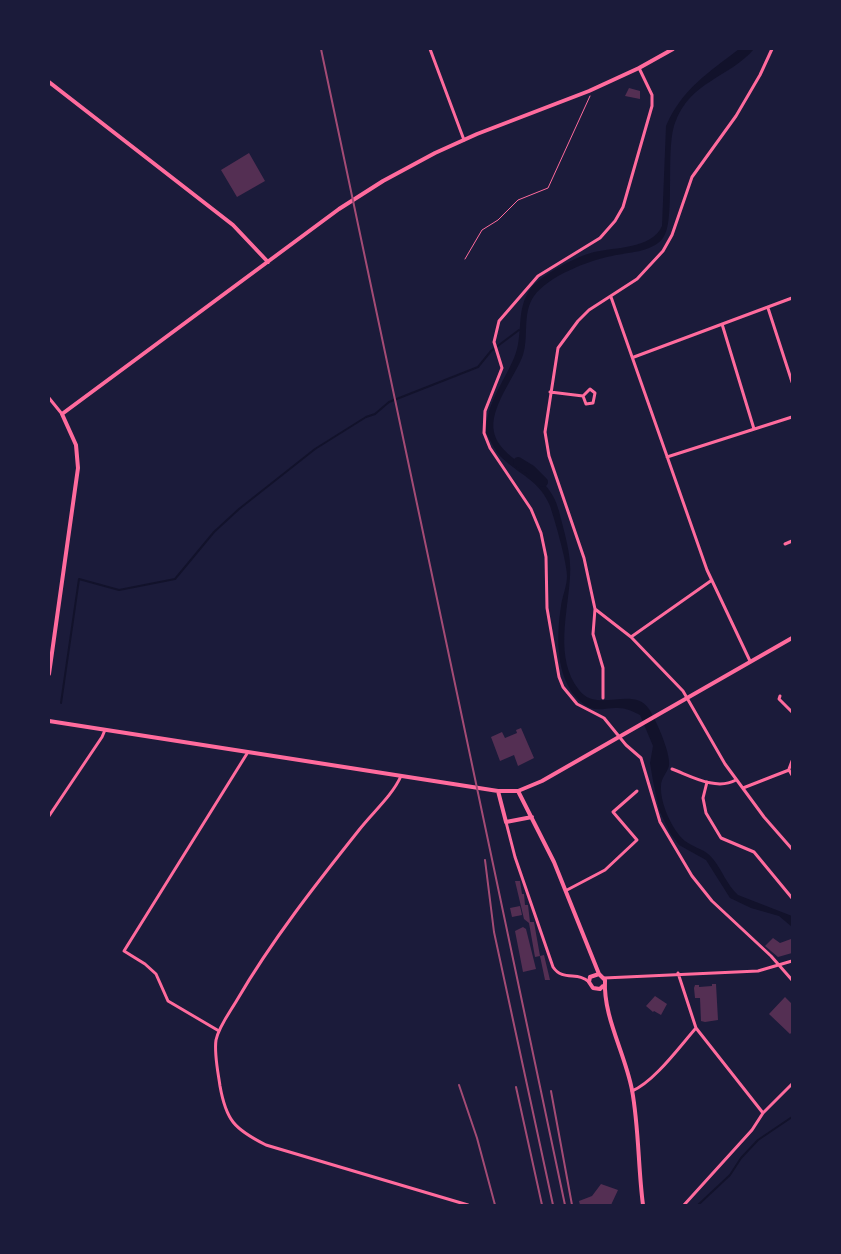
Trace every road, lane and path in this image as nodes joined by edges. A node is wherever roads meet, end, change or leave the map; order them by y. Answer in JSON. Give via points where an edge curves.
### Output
{"nodes":[{"id":1,"x":430,"y":49,"type":"edge"},
{"id":2,"x":671,"y":49,"type":"edge"},
{"id":3,"x":772,"y":49,"type":"edge"},
{"id":4,"x":639,"y":68,"type":"junction"},
{"id":5,"x":49,"y":82,"type":"edge"},
{"id":6,"x":589,"y":91,"type":"junction"},
{"id":7,"x":464,"y":140,"type":"junction"},
{"id":8,"x":465,"y":259,"type":"dead end"},
{"id":9,"x":268,"y":262,"type":"junction"},
{"id":10,"x":611,"y":297,"type":"junction"},
{"id":11,"x":792,"y":298,"type":"edge"},
{"id":12,"x":768,"y":308,"type":"junction"},
{"id":13,"x":722,"y":324,"type":"junction"},
{"id":14,"x":634,"y":357,"type":"junction"},
{"id":15,"x":792,"y":382,"type":"edge"},
{"id":16,"x":550,"y":392,"type":"junction"},
{"id":17,"x":582,"y":396,"type":"junction"},
{"id":18,"x":49,"y":398,"type":"edge"},
{"id":19,"x":62,"y":414,"type":"junction"},
{"id":20,"x":792,"y":417,"type":"edge"},
{"id":21,"x":755,"y":429,"type":"junction"},
{"id":22,"x":668,"y":457,"type":"junction"},
{"id":23,"x":792,"y":541,"type":"edge"},
{"id":24,"x":785,"y":544,"type":"dead end"},
{"id":25,"x":712,"y":580,"type":"junction"},
{"id":26,"x":595,"y":609,"type":"junction"},
{"id":27,"x":631,"y":638,"type":"junction"},
{"id":28,"x":792,"y":638,"type":"edge"},
{"id":29,"x":750,"y":661,"type":"junction"},
{"id":30,"x":49,"y":674,"type":"edge"},
{"id":31,"x":780,"y":696,"type":"dead end"},
{"id":32,"x":603,"y":698,"type":"dead end"},
{"id":33,"x":687,"y":698,"type":"junction"},
{"id":34,"x":792,"y":712,"type":"edge"},
{"id":35,"x":49,"y":721,"type":"edge"},
{"id":36,"x":105,"y":730,"type":"junction"},
{"id":37,"x":618,"y":736,"type":"junction"},
{"id":38,"x":248,"y":752,"type":"junction"},
{"id":39,"x":792,"y":761,"type":"edge"},
{"id":40,"x":672,"y":769,"type":"dead end"},
{"id":41,"x":788,"y":770,"type":"junction"},
{"id":42,"x":792,"y":775,"type":"edge"},
{"id":43,"x":401,"y":776,"type":"junction"},
{"id":44,"x":736,"y":780,"type":"junction"},
{"id":45,"x":707,"y":782,"type":"junction"},
{"id":46,"x":742,"y":788,"type":"junction"},
{"id":47,"x":498,"y":791,"type":"junction"},
{"id":48,"x":518,"y":791,"type":"junction"},
{"id":49,"x":637,"y":791,"type":"dead end"},
{"id":50,"x":49,"y":816,"type":"edge"},
{"id":51,"x":532,"y":817,"type":"junction"},
{"id":52,"x":506,"y":822,"type":"junction"},
{"id":53,"x":791,"y":847,"type":"edge"},
{"id":54,"x":567,"y":890,"type":"junction"},
{"id":55,"x":792,"y":898,"type":"edge"},
{"id":56,"x":792,"y":962,"type":"edge"},
{"id":57,"x":779,"y":967,"type":"junction"},
{"id":58,"x":678,"y":973,"type":"junction"},
{"id":59,"x":596,"y":974,"type":"junction"},
{"id":60,"x":604,"y":978,"type":"junction"},
{"id":61,"x":792,"y":980,"type":"edge"},
{"id":62,"x":589,"y":982,"type":"junction"},
{"id":63,"x":602,"y":987,"type":"junction"},
{"id":64,"x":696,"y":1028,"type":"junction"},
{"id":65,"x":219,"y":1031,"type":"junction"},
{"id":66,"x":792,"y":1084,"type":"edge"},
{"id":67,"x":632,"y":1091,"type":"junction"},
{"id":68,"x":763,"y":1113,"type":"junction"},
{"id":69,"x":468,"y":1205,"type":"edge"},
{"id":70,"x":642,"y":1205,"type":"edge"},
{"id":71,"x":684,"y":1205,"type":"edge"}],
"edges":[{"from":1,"to":7,"type":"street"},
{"from":2,"to":4,"type":"street"},
{"from":3,"to":10,"type":"street","via":[[736,116],[692,177],[672,235],[663,251],[637,279]]},
{"from":4,"to":6,"type":"street"},
{"from":4,"to":37,"type":"street","via":[[652,95],[652,106],[619,214],[600,238],[533,280],[499,321],[495,332],[496,348],[502,368],[485,411],[484,433],[490,448],[531,509],[541,533],[546,557],[547,608],[559,677],[570,698],[582,708],[604,718]]},
{"from":5,"to":9,"type":"street","via":[[233,225]]},
{"from":6,"to":7,"type":"street"},
{"from":6,"to":8,"type":"path","via":[[588,101],[548,188],[518,200],[498,220],[482,230]]},
{"from":7,"to":9,"type":"street","via":[[360,195]]},
{"from":9,"to":19,"type":"street"},
{"from":10,"to":14,"type":"street"},
{"from":10,"to":16,"type":"street","via":[[589,310],[565,337],[556,353]]},
{"from":11,"to":12,"type":"street"},
{"from":12,"to":13,"type":"street"},
{"from":12,"to":15,"type":"street"},
{"from":13,"to":14,"type":"street"},
{"from":13,"to":21,"type":"street"},
{"from":14,"to":22,"type":"street"},
{"from":16,"to":17,"type":"street"},
{"from":16,"to":26,"type":"street","via":[[547,450],[584,558]]},
{"from":17,"to":17,"type":"street","via":[[586,390],[592,390],[596,397],[593,404],[586,404]]},
{"from":18,"to":19,"type":"street"},
{"from":19,"to":30,"type":"street","via":[[77,452],[74,504]]},
{"from":20,"to":21,"type":"street"},
{"from":21,"to":22,"type":"street"},
{"from":22,"to":25,"type":"street"},
{"from":23,"to":24,"type":"street"},
{"from":25,"to":27,"type":"street"},
{"from":25,"to":29,"type":"street"},
{"from":26,"to":27,"type":"street"},
{"from":26,"to":32,"type":"street","via":[[592,634],[603,668]]},
{"from":27,"to":33,"type":"street"},
{"from":28,"to":29,"type":"street"},
{"from":29,"to":33,"type":"street"},
{"from":31,"to":34,"type":"street","via":[[779,699]]},
{"from":33,"to":37,"type":"street"},
{"from":33,"to":44,"type":"street"},
{"from":35,"to":36,"type":"street"},
{"from":36,"to":38,"type":"street"},
{"from":36,"to":50,"type":"street"},
{"from":37,"to":48,"type":"street","via":[[542,781]]},
{"from":37,"to":57,"type":"street","via":[[644,764],[660,822],[696,880],[712,901]]},
{"from":38,"to":43,"type":"street"},
{"from":38,"to":65,"type":"street","via":[[124,951],[156,974],[168,1002]]},
{"from":39,"to":41,"type":"street"},
{"from":40,"to":45,"type":"street"},
{"from":41,"to":42,"type":"street"},
{"from":41,"to":46,"type":"street"},
{"from":43,"to":47,"type":"street"},
{"from":43,"to":65,"type":"street","via":[[279,935]]},
{"from":44,"to":45,"type":"street","via":[[724,784]]},
{"from":44,"to":46,"type":"street"},
{"from":45,"to":55,"type":"street","via":[[703,798],[706,813],[721,838],[754,852]]},
{"from":46,"to":53,"type":"street"},
{"from":47,"to":48,"type":"street"},
{"from":47,"to":52,"type":"street"},
{"from":48,"to":51,"type":"street"},
{"from":49,"to":54,"type":"street","via":[[613,812],[637,840],[604,870]]},
{"from":51,"to":52,"type":"street"},
{"from":51,"to":54,"type":"street"},
{"from":52,"to":62,"type":"street","via":[[553,967],[562,975],[583,977]]},
{"from":54,"to":59,"type":"street"},
{"from":56,"to":57,"type":"street"},
{"from":57,"to":58,"type":"street","via":[[758,971]]},
{"from":57,"to":61,"type":"street"},
{"from":58,"to":60,"type":"street"},
{"from":58,"to":64,"type":"street"},
{"from":59,"to":60,"type":"street"},
{"from":59,"to":62,"type":"street"},
{"from":60,"to":63,"type":"street"},
{"from":62,"to":63,"type":"street","via":[[592,988]]},
{"from":63,"to":67,"type":"street"},
{"from":64,"to":67,"type":"street","via":[[651,1078]]},
{"from":64,"to":68,"type":"street"},
{"from":65,"to":69,"type":"street","via":[[216,1047],[224,1108],[229,1119],[250,1137],[266,1145]]},
{"from":66,"to":68,"type":"street"},
{"from":67,"to":70,"type":"street"},
{"from":68,"to":71,"type":"street","via":[[752,1130]]}]}
